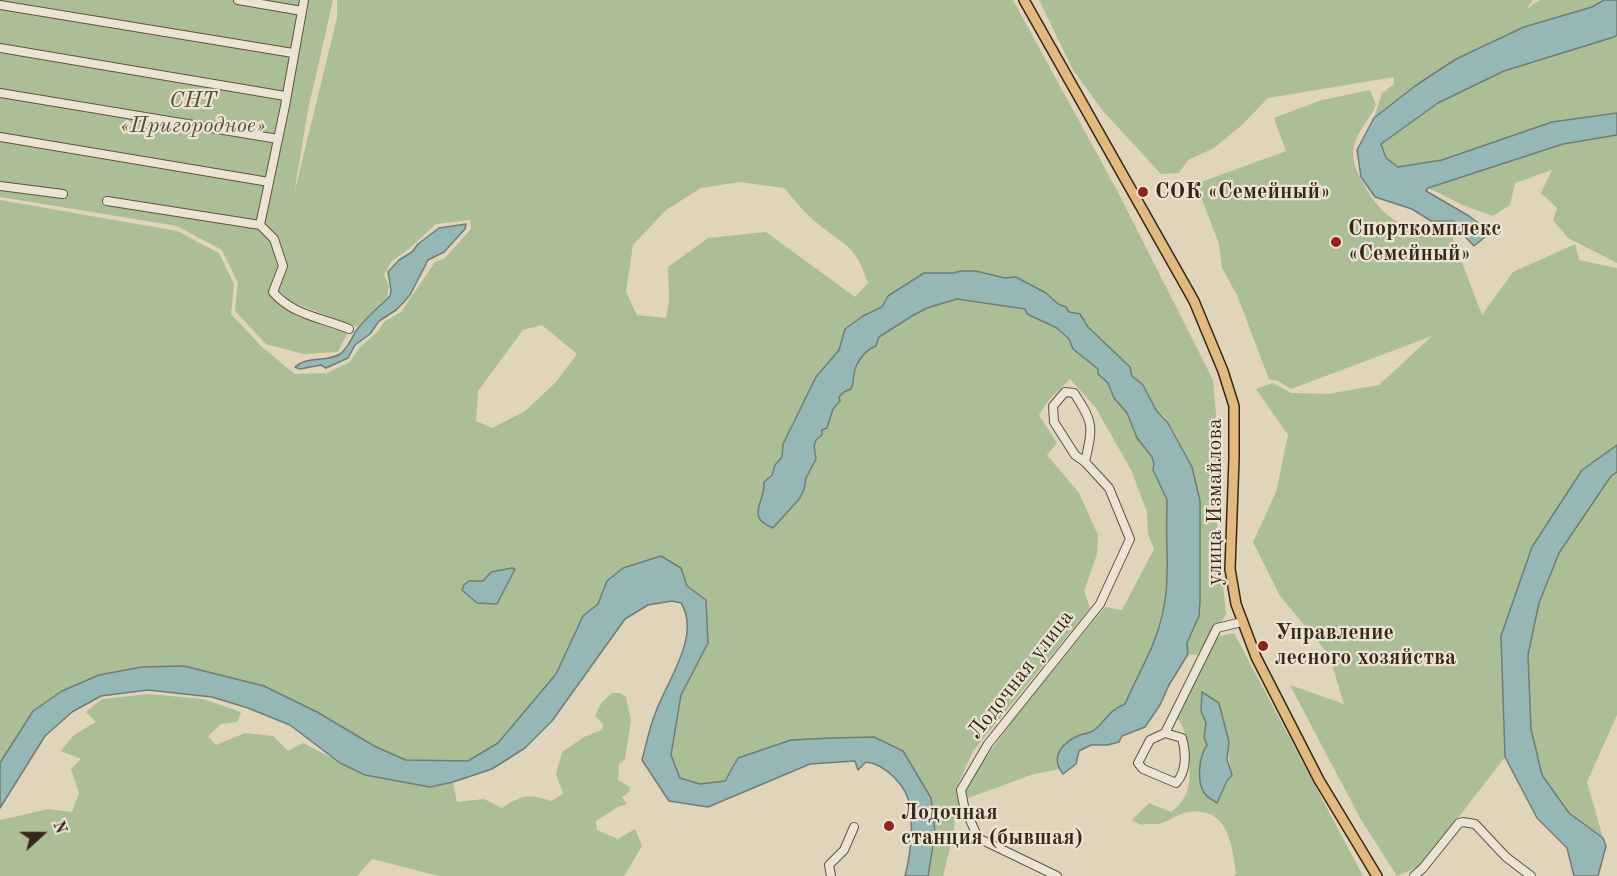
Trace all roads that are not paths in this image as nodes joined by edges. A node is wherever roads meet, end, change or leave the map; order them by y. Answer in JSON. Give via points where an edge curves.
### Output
{"nodes":[{"id":1,"x":238,"y":0,"type":"edge"},
{"id":2,"x":304,"y":0,"type":"edge"},
{"id":3,"x":1024,"y":0,"type":"edge"},
{"id":4,"x":0,"y":5,"type":"edge"},
{"id":5,"x":302,"y":11,"type":"junction"},
{"id":6,"x":0,"y":48,"type":"edge"},
{"id":7,"x":293,"y":53,"type":"junction"},
{"id":8,"x":0,"y":93,"type":"edge"},
{"id":9,"x":285,"y":96,"type":"junction"},
{"id":10,"x":0,"y":137,"type":"edge"},
{"id":11,"x":278,"y":139,"type":"junction"},
{"id":12,"x":269,"y":182,"type":"junction"},
{"id":13,"x":0,"y":186,"type":"edge"},
{"id":14,"x":63,"y":194,"type":"dead end"},
{"id":15,"x":108,"y":201,"type":"dead end"},
{"id":16,"x":260,"y":225,"type":"junction"},
{"id":17,"x":349,"y":329,"type":"dead end"},
{"id":18,"x":1085,"y":462,"type":"junction"},
{"id":19,"x":1242,"y":622,"type":"junction"},
{"id":20,"x":1165,"y":733,"type":"junction"},
{"id":21,"x":854,"y":827,"type":"dead end"},
{"id":22,"x":831,"y":876,"type":"edge"},
{"id":23,"x":1057,"y":876,"type":"edge"},
{"id":24,"x":1377,"y":876,"type":"edge"},
{"id":25,"x":1414,"y":876,"type":"edge"},
{"id":26,"x":1531,"y":876,"type":"edge"}],
"edges":[{"from":1,"to":5,"type":"street"},
{"from":2,"to":5,"type":"street"},
{"from":3,"to":19,"type":"main road","name":"улица Измайлова","via":[[1194,301],[1223,371],[1234,406],[1230,568]]},
{"from":4,"to":7,"type":"street"},
{"from":5,"to":7,"type":"street"},
{"from":6,"to":9,"type":"street"},
{"from":7,"to":9,"type":"street"},
{"from":8,"to":11,"type":"street"},
{"from":9,"to":11,"type":"street"},
{"from":10,"to":12,"type":"street"},
{"from":11,"to":12,"type":"street"},
{"from":12,"to":16,"type":"street"},
{"from":13,"to":14,"type":"street"},
{"from":15,"to":16,"type":"street"},
{"from":16,"to":17,"type":"street","via":[[274,239],[283,266],[273,292],[301,314],[324,318]]},
{"from":18,"to":18,"type":"street","name":"Лодочная улица","via":[[1075,455],[1054,422],[1053,406],[1065,392],[1074,393],[1090,417],[1091,438]]},
{"from":18,"to":23,"type":"street","name":"Лодочная улица","via":[[1109,488],[1130,539],[1100,604],[988,744],[961,790],[978,838]]},
{"from":19,"to":20,"type":"street","via":[[1217,628]]},
{"from":19,"to":24,"type":"main road","name":"улица Измайлова","via":[[1320,780]]},
{"from":20,"to":20,"type":"street","via":[[1150,740],[1138,763],[1176,783],[1186,752],[1182,738]]},
{"from":21,"to":22,"type":"street","via":[[844,850],[829,865]]},
{"from":25,"to":26,"type":"street","via":[[1463,822],[1475,824],[1506,857]]}]}
